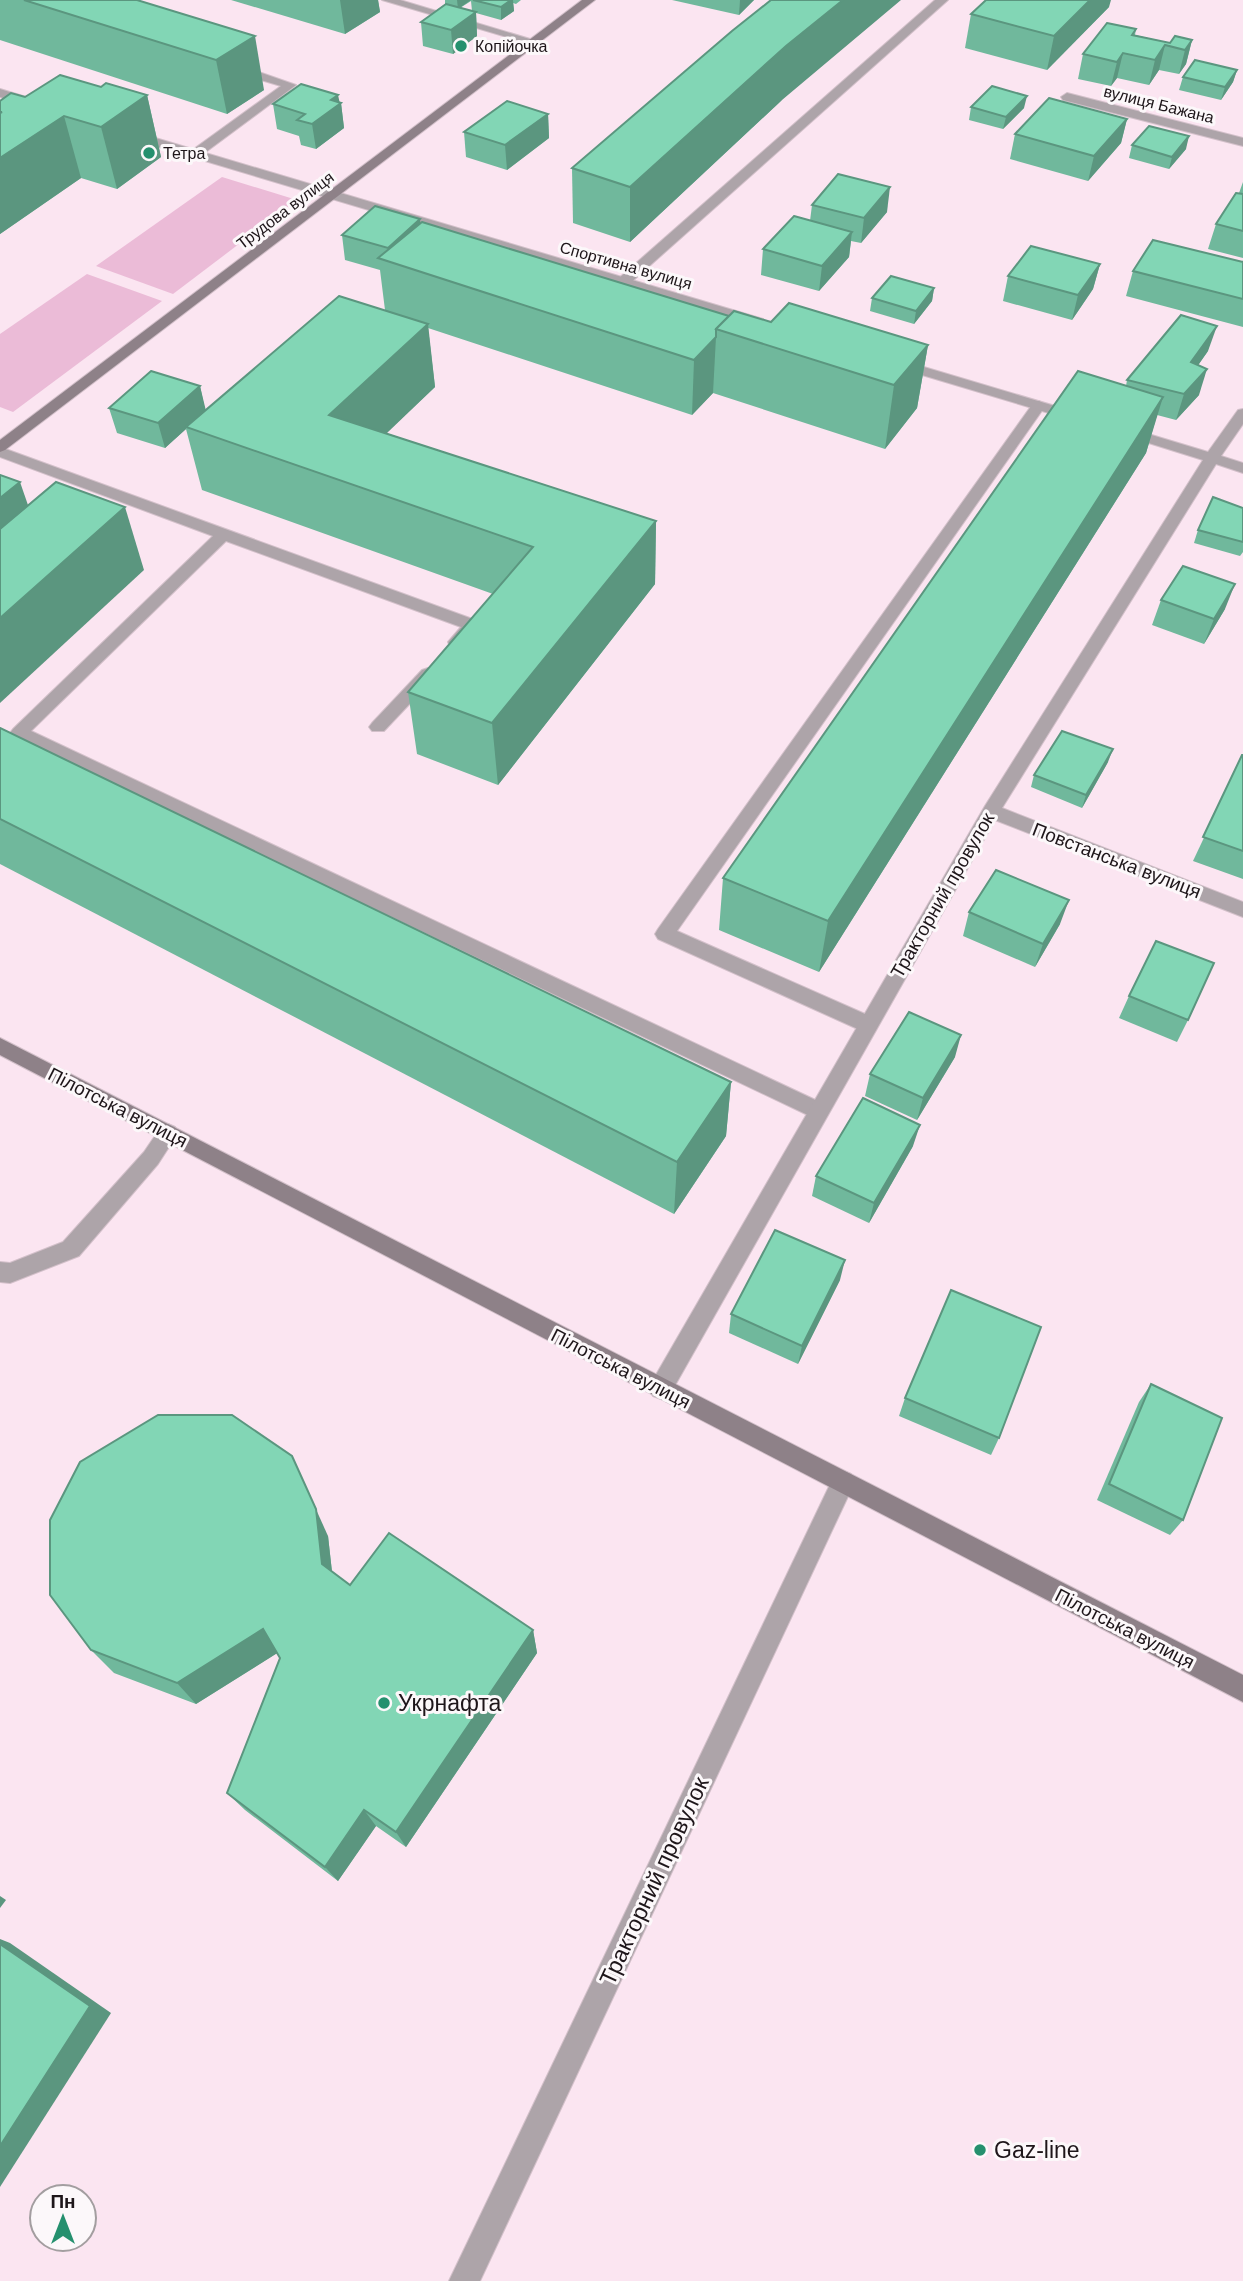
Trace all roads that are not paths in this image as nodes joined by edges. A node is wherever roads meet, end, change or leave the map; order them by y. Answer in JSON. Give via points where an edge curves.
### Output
{"nodes":[{"id":1,"x":388,"y":0,"type":"edge"},
{"id":2,"x":589,"y":0,"type":"edge"},
{"id":3,"x":942,"y":0,"type":"edge"},
{"id":4,"x":534,"y":42,"type":"junction"},
{"id":5,"x":226,"y":66,"type":"edge"},
{"id":6,"x":0,"y":93,"type":"edge"},
{"id":7,"x":1067,"y":97,"type":"dead end"},
{"id":8,"x":46,"y":108,"type":"edge"},
{"id":9,"x":119,"y":131,"type":"edge"},
{"id":10,"x":1243,"y":142,"type":"edge"},
{"id":11,"x":195,"y":154,"type":"junction"},
{"id":12,"x":333,"y":196,"type":"junction"},
{"id":13,"x":623,"y":282,"type":"junction"},
{"id":14,"x":771,"y":326,"type":"edge"},
{"id":15,"x":878,"y":358,"type":"edge"},
{"id":16,"x":1039,"y":405,"type":"junction"},
{"id":17,"x":1243,"y":413,"type":"edge"},
{"id":18,"x":0,"y":450,"type":"edge"},
{"id":19,"x":1212,"y":458,"type":"junction"},
{"id":20,"x":1243,"y":468,"type":"edge"},
{"id":21,"x":224,"y":534,"type":"junction"},
{"id":22,"x":378,"y":727,"type":"dead end"},
{"id":23,"x":991,"y":811,"type":"junction"},
{"id":24,"x":1243,"y":909,"type":"edge"},
{"id":25,"x":867,"y":1024,"type":"junction"},
{"id":26,"x":0,"y":1046,"type":"edge"},
{"id":27,"x":818,"y":1111,"type":"junction"},
{"id":28,"x":168,"y":1133,"type":"junction"},
{"id":29,"x":0,"y":1272,"type":"edge"},
{"id":30,"x":661,"y":1388,"type":"junction"},
{"id":31,"x":843,"y":1482,"type":"junction"},
{"id":32,"x":1243,"y":1689,"type":"edge"},
{"id":33,"x":464,"y":2281,"type":"edge"}],
"edges":[{"from":1,"to":4,"type":"street"},
{"from":2,"to":4,"type":"main road","name":"Трудова вулиця"},
{"from":3,"to":13,"type":"street"},
{"from":4,"to":12,"type":"main road","name":"Трудова вулиця"},
{"from":5,"to":11,"type":"street","via":[[290,85]]},
{"from":6,"to":8,"type":"street"},
{"from":7,"to":10,"type":"street","name":"вулиця Бажана"},
{"from":9,"to":11,"type":"street","name":"Спортивна вулиця"},
{"from":11,"to":12,"type":"street","name":"Спортивна вулиця"},
{"from":12,"to":13,"type":"street","name":"Спортивна вулиця"},
{"from":12,"to":18,"type":"main road","name":"Трудова вулиця"},
{"from":13,"to":14,"type":"street","name":"Спортивна вулиця"},
{"from":15,"to":16,"type":"street"},
{"from":16,"to":19,"type":"street"},
{"from":16,"to":25,"type":"street","via":[[665,934]]},
{"from":17,"to":19,"type":"street","name":"Тракторний провулок"},
{"from":18,"to":21,"type":"street"},
{"from":19,"to":20,"type":"street"},
{"from":19,"to":23,"type":"street","name":"Тракторний провулок"},
{"from":21,"to":22,"type":"street","via":[[472,625]]},
{"from":21,"to":27,"type":"street","via":[[19,733]]},
{"from":23,"to":24,"type":"street","name":"Повстанська вулиця"},
{"from":23,"to":25,"type":"street","name":"Тракторний провулок"},
{"from":25,"to":27,"type":"street","name":"Тракторний провулок"},
{"from":26,"to":28,"type":"main road","name":"Пілотська вулиця"},
{"from":27,"to":30,"type":"street","name":"Тракторний провулок"},
{"from":28,"to":29,"type":"street","via":[[71,1249],[10,1273]]},
{"from":28,"to":30,"type":"main road","name":"Пілотська вулиця"},
{"from":30,"to":31,"type":"main road","name":"Пілотська вулиця"},
{"from":31,"to":32,"type":"main road","name":"Пілотська вулиця"},
{"from":31,"to":33,"type":"street","name":"Тракторний провулок"}]}
